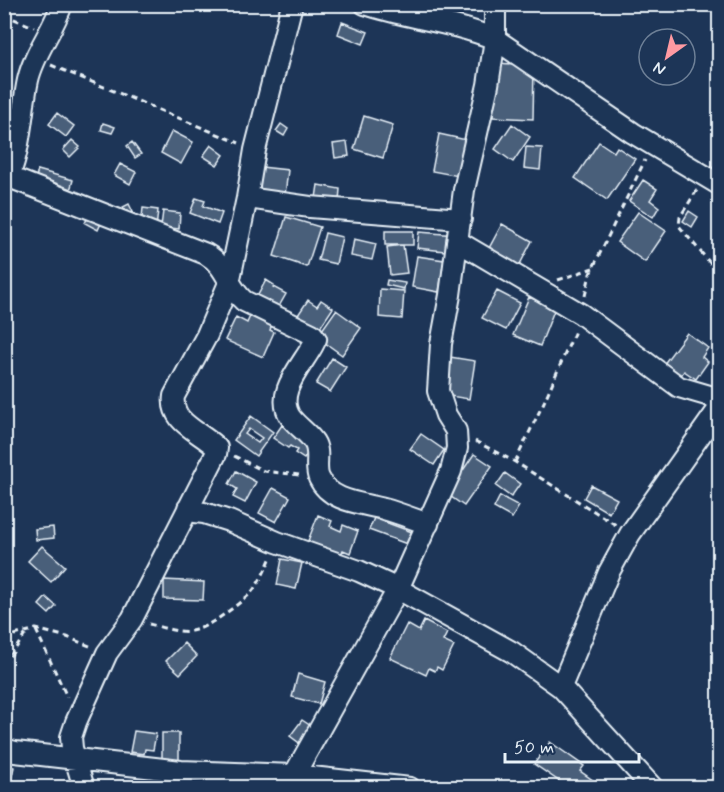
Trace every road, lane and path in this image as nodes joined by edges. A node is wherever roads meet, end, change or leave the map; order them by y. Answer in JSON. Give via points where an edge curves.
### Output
{"nodes":[{"id":1,"x":62,"y":4,"type":"edge"},
{"id":2,"x":292,"y":4,"type":"edge"},
{"id":3,"x":365,"y":4,"type":"edge"},
{"id":4,"x":495,"y":4,"type":"edge"},
{"id":5,"x":4,"y":15,"type":"edge"},
{"id":6,"x":48,"y":32,"type":"junction"},
{"id":7,"x":495,"y":39,"type":"junction"},
{"id":8,"x":36,"y":58,"type":"junction"},
{"id":9,"x":653,"y":145,"type":"junction"},
{"id":10,"x":255,"y":150,"type":"junction"},
{"id":11,"x":7,"y":180,"type":"edge"},
{"id":12,"x":713,"y":181,"type":"edge"},
{"id":13,"x":247,"y":198,"type":"junction"},
{"id":14,"x":461,"y":219,"type":"junction"},
{"id":15,"x":457,"y":241,"type":"junction"},
{"id":16,"x":593,"y":268,"type":"junction"},
{"id":17,"x":720,"y":275,"type":"edge"},
{"id":18,"x":229,"y":283,"type":"junction"},
{"id":19,"x":536,"y":287,"type":"junction"},
{"id":20,"x":581,"y":314,"type":"junction"},
{"id":21,"x":720,"y":399,"type":"edge"},
{"id":22,"x":720,"y":407,"type":"edge"},
{"id":23,"x":456,"y":431,"type":"junction"},
{"id":24,"x":217,"y":447,"type":"junction"},
{"id":25,"x":515,"y":462,"type":"junction"},
{"id":26,"x":318,"y":477,"type":"junction"},
{"id":27,"x":188,"y":508,"type":"junction"},
{"id":28,"x":428,"y":524,"type":"junction"},
{"id":29,"x":630,"y":534,"type":"junction"},
{"id":30,"x":277,"y":542,"type":"junction"},
{"id":31,"x":398,"y":589,"type":"junction"},
{"id":32,"x":132,"y":619,"type":"junction"},
{"id":33,"x":36,"y":629,"type":"junction"},
{"id":34,"x":28,"y":630,"type":"junction"},
{"id":35,"x":4,"y":638,"type":"edge"},
{"id":36,"x":107,"y":653,"type":"junction"},
{"id":37,"x":4,"y":665,"type":"edge"},
{"id":38,"x":561,"y":687,"type":"junction"},
{"id":39,"x":76,"y":722,"type":"junction"},
{"id":40,"x":4,"y":749,"type":"edge"},
{"id":41,"x":73,"y":757,"type":"junction"},
{"id":42,"x":99,"y":760,"type":"junction"},
{"id":43,"x":294,"y":775,"type":"junction"},
{"id":44,"x":653,"y":787,"type":"edge"},
{"id":45,"x":84,"y":788,"type":"edge"},
{"id":46,"x":94,"y":788,"type":"edge"},
{"id":47,"x":411,"y":788,"type":"edge"},
{"id":48,"x":661,"y":788,"type":"edge"}],
"edges":[{"from":1,"to":6,"type":"street"},
{"from":2,"to":10,"type":"street"},
{"from":3,"to":7,"type":"street","via":[[470,29]]},
{"from":4,"to":7,"type":"street"},
{"from":5,"to":6,"type":"path"},
{"from":6,"to":8,"type":"street"},
{"from":7,"to":9,"type":"street"},
{"from":7,"to":14,"type":"street"},
{"from":8,"to":10,"type":"path"},
{"from":8,"to":11,"type":"street","via":[[28,77]]},
{"from":9,"to":12,"type":"street"},
{"from":9,"to":16,"type":"path"},
{"from":10,"to":13,"type":"street"},
{"from":11,"to":18,"type":"street","via":[[206,254],[222,267]]},
{"from":12,"to":17,"type":"path","via":[[680,218],[679,226]]},
{"from":13,"to":14,"type":"street"},
{"from":13,"to":18,"type":"street"},
{"from":14,"to":15,"type":"street"},
{"from":15,"to":19,"type":"street"},
{"from":15,"to":23,"type":"street","via":[[438,391]]},
{"from":16,"to":19,"type":"path"},
{"from":16,"to":20,"type":"path"},
{"from":18,"to":24,"type":"street","via":[[172,406],[176,415]]},
{"from":18,"to":26,"type":"street","via":[[244,301],[316,339],[285,400],[290,417],[318,450]]},
{"from":19,"to":20,"type":"street"},
{"from":20,"to":21,"type":"street","via":[[679,387]]},
{"from":20,"to":25,"type":"path"},
{"from":22,"to":29,"type":"street"},
{"from":23,"to":25,"type":"path"},
{"from":23,"to":28,"type":"street","via":[[457,448],[451,471]]},
{"from":24,"to":26,"type":"path","via":[[264,471]]},
{"from":24,"to":27,"type":"street"},
{"from":25,"to":29,"type":"path"},
{"from":26,"to":28,"type":"street","via":[[344,499]]},
{"from":27,"to":30,"type":"street"},
{"from":27,"to":32,"type":"street"},
{"from":28,"to":31,"type":"street"},
{"from":29,"to":38,"type":"street","via":[[609,572]]},
{"from":30,"to":31,"type":"street"},
{"from":30,"to":32,"type":"path","via":[[251,592],[208,626],[178,630]]},
{"from":31,"to":38,"type":"street","via":[[512,652]]},
{"from":31,"to":43,"type":"street"},
{"from":32,"to":36,"type":"street"},
{"from":33,"to":34,"type":"path"},
{"from":33,"to":36,"type":"path"},
{"from":33,"to":39,"type":"path"},
{"from":34,"to":35,"type":"path"},
{"from":34,"to":37,"type":"path"},
{"from":36,"to":39,"type":"street"},
{"from":38,"to":44,"type":"street"},
{"from":39,"to":41,"type":"street","via":[[71,737]]},
{"from":40,"to":41,"type":"street"},
{"from":41,"to":42,"type":"street"},
{"from":41,"to":45,"type":"street"},
{"from":42,"to":43,"type":"street","via":[[181,771]]},
{"from":42,"to":46,"type":"street"},
{"from":43,"to":47,"type":"street"},
{"from":44,"to":48,"type":"street"}]}
